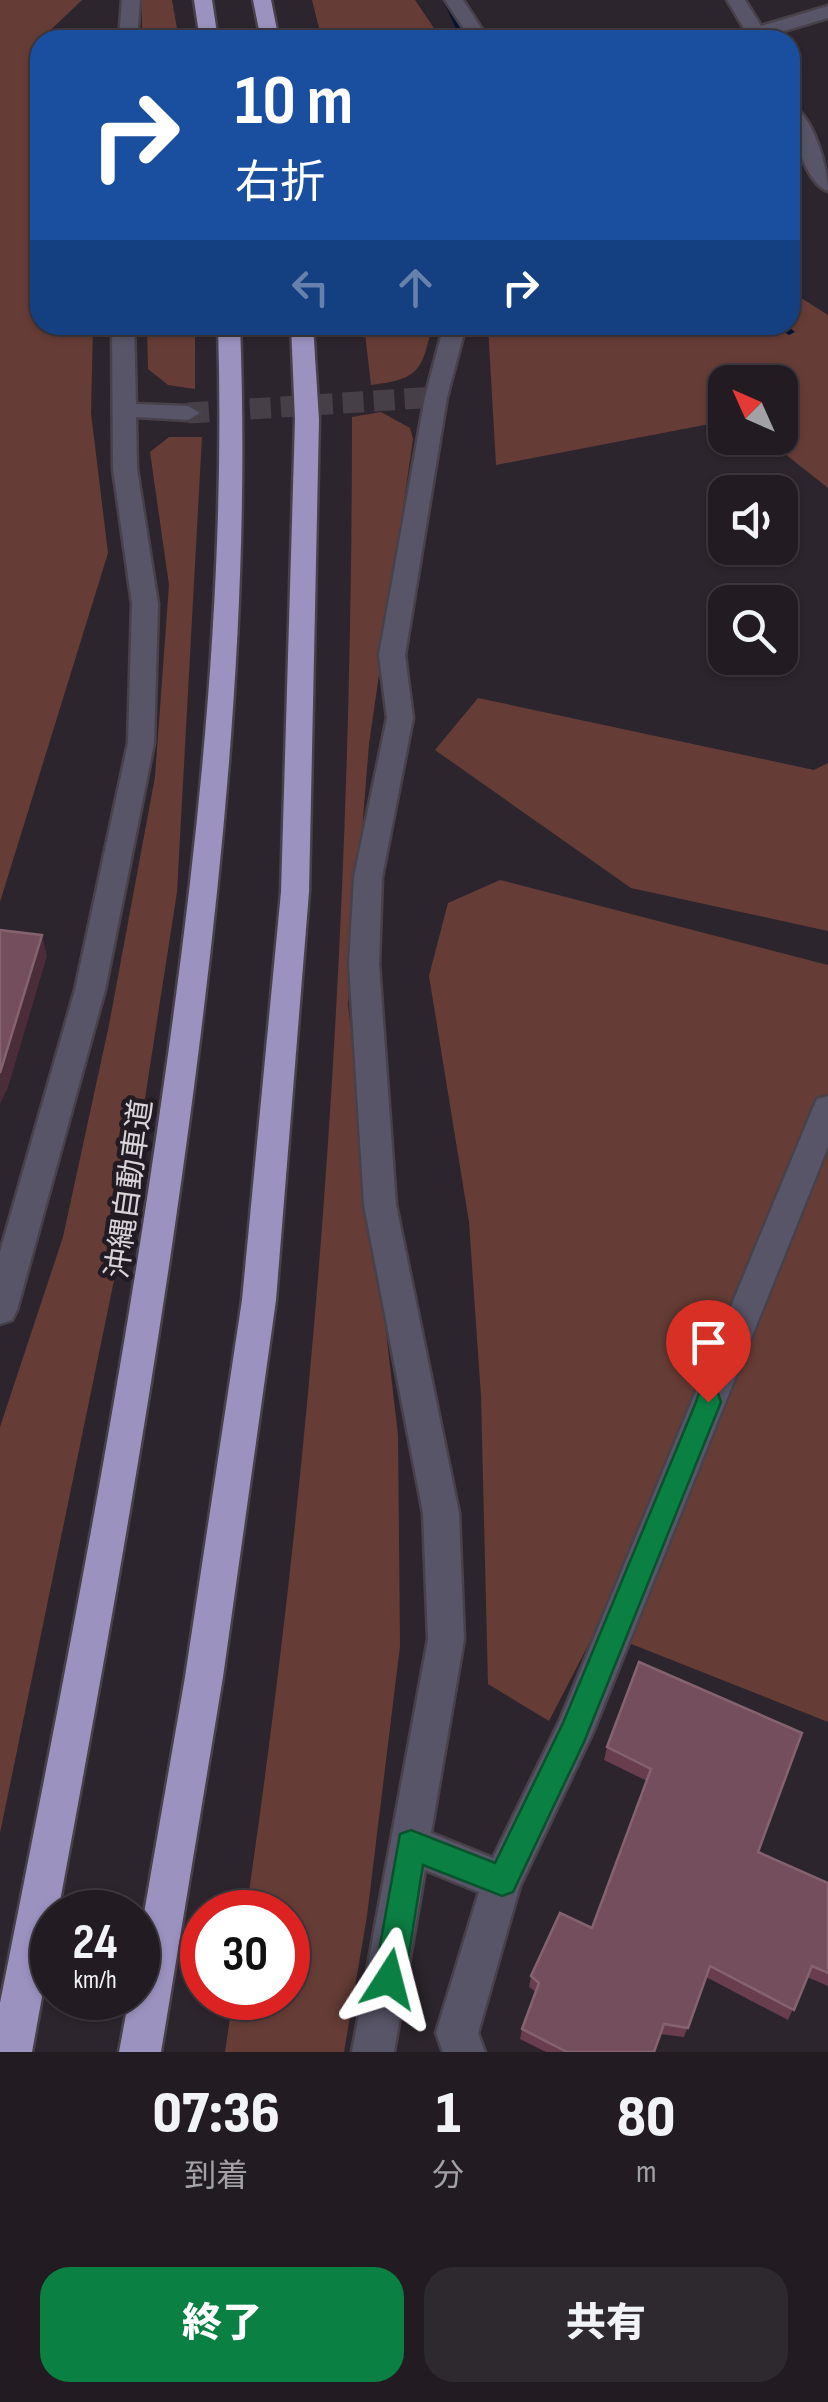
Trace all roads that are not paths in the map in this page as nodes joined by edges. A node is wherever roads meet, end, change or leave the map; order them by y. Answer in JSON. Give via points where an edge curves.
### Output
{"nodes":[{"id":1,"x":132,"y":0,"type":"edge"},
{"id":2,"x":203,"y":0,"type":"edge"},
{"id":3,"x":262,"y":0,"type":"edge"},
{"id":4,"x":454,"y":0,"type":"edge"},
{"id":5,"x":736,"y":0,"type":"edge"},
{"id":6,"x":828,"y":12,"type":"edge"},
{"id":7,"x":129,"y":30,"type":"edge"},
{"id":8,"x":208,"y":30,"type":"edge"},
{"id":9,"x":268,"y":30,"type":"edge"},
{"id":10,"x":474,"y":30,"type":"edge"},
{"id":11,"x":755,"y":30,"type":"edge"},
{"id":12,"x":778,"y":30,"type":"edge"},
{"id":13,"x":800,"y":130,"type":"edge"},
{"id":14,"x":828,"y":185,"type":"edge"},
{"id":15,"x":123,"y":335,"type":"edge"},
{"id":16,"x":230,"y":335,"type":"edge"},
{"id":17,"x":303,"y":335,"type":"edge"},
{"id":18,"x":453,"y":335,"type":"edge"},
{"id":19,"x":124,"y":410,"type":"junction"},
{"id":20,"x":188,"y":412,"type":"tunnel mouth"},
{"id":21,"x":828,"y":1108,"type":"edge"},
{"id":22,"x":0,"y":1310,"type":"edge"},
{"id":23,"x":411,"y":1845,"type":"junction"},
{"id":24,"x":502,"y":1881,"type":"junction"},
{"id":25,"x":11,"y":2052,"type":"edge"},
{"id":26,"x":140,"y":2052,"type":"edge"},
{"id":27,"x":373,"y":2052,"type":"edge"},
{"id":28,"x":464,"y":2052,"type":"edge"}],
"edges":[{"from":1,"to":7,"type":"street"},
{"from":2,"to":8,"type":"highway"},
{"from":3,"to":9,"type":"highway"},
{"from":4,"to":10,"type":"street"},
{"from":5,"to":11,"type":"street"},
{"from":6,"to":12,"type":"street"},
{"from":13,"to":14,"type":"street"},
{"from":15,"to":19,"type":"street"},
{"from":16,"to":25,"type":"highway","name":"沖縄自動車道","via":[[231,615],[200,932],[152,1294]]},
{"from":17,"to":26,"type":"highway","via":[[307,420],[295,892],[259,1300]]},
{"from":18,"to":23,"type":"street","via":[[436,397],[392,655],[400,718],[368,877],[364,964],[380,1206],[440,1513],[446,1639]]},
{"from":19,"to":20,"type":"street"},
{"from":19,"to":22,"type":"street","via":[[125,469],[145,604],[142,743],[90,990]]},
{"from":21,"to":24,"type":"street","via":[[574,1732]]},
{"from":23,"to":24,"type":"street"},
{"from":23,"to":27,"type":"street"},
{"from":24,"to":28,"type":"street","via":[[456,2032]]}]}
